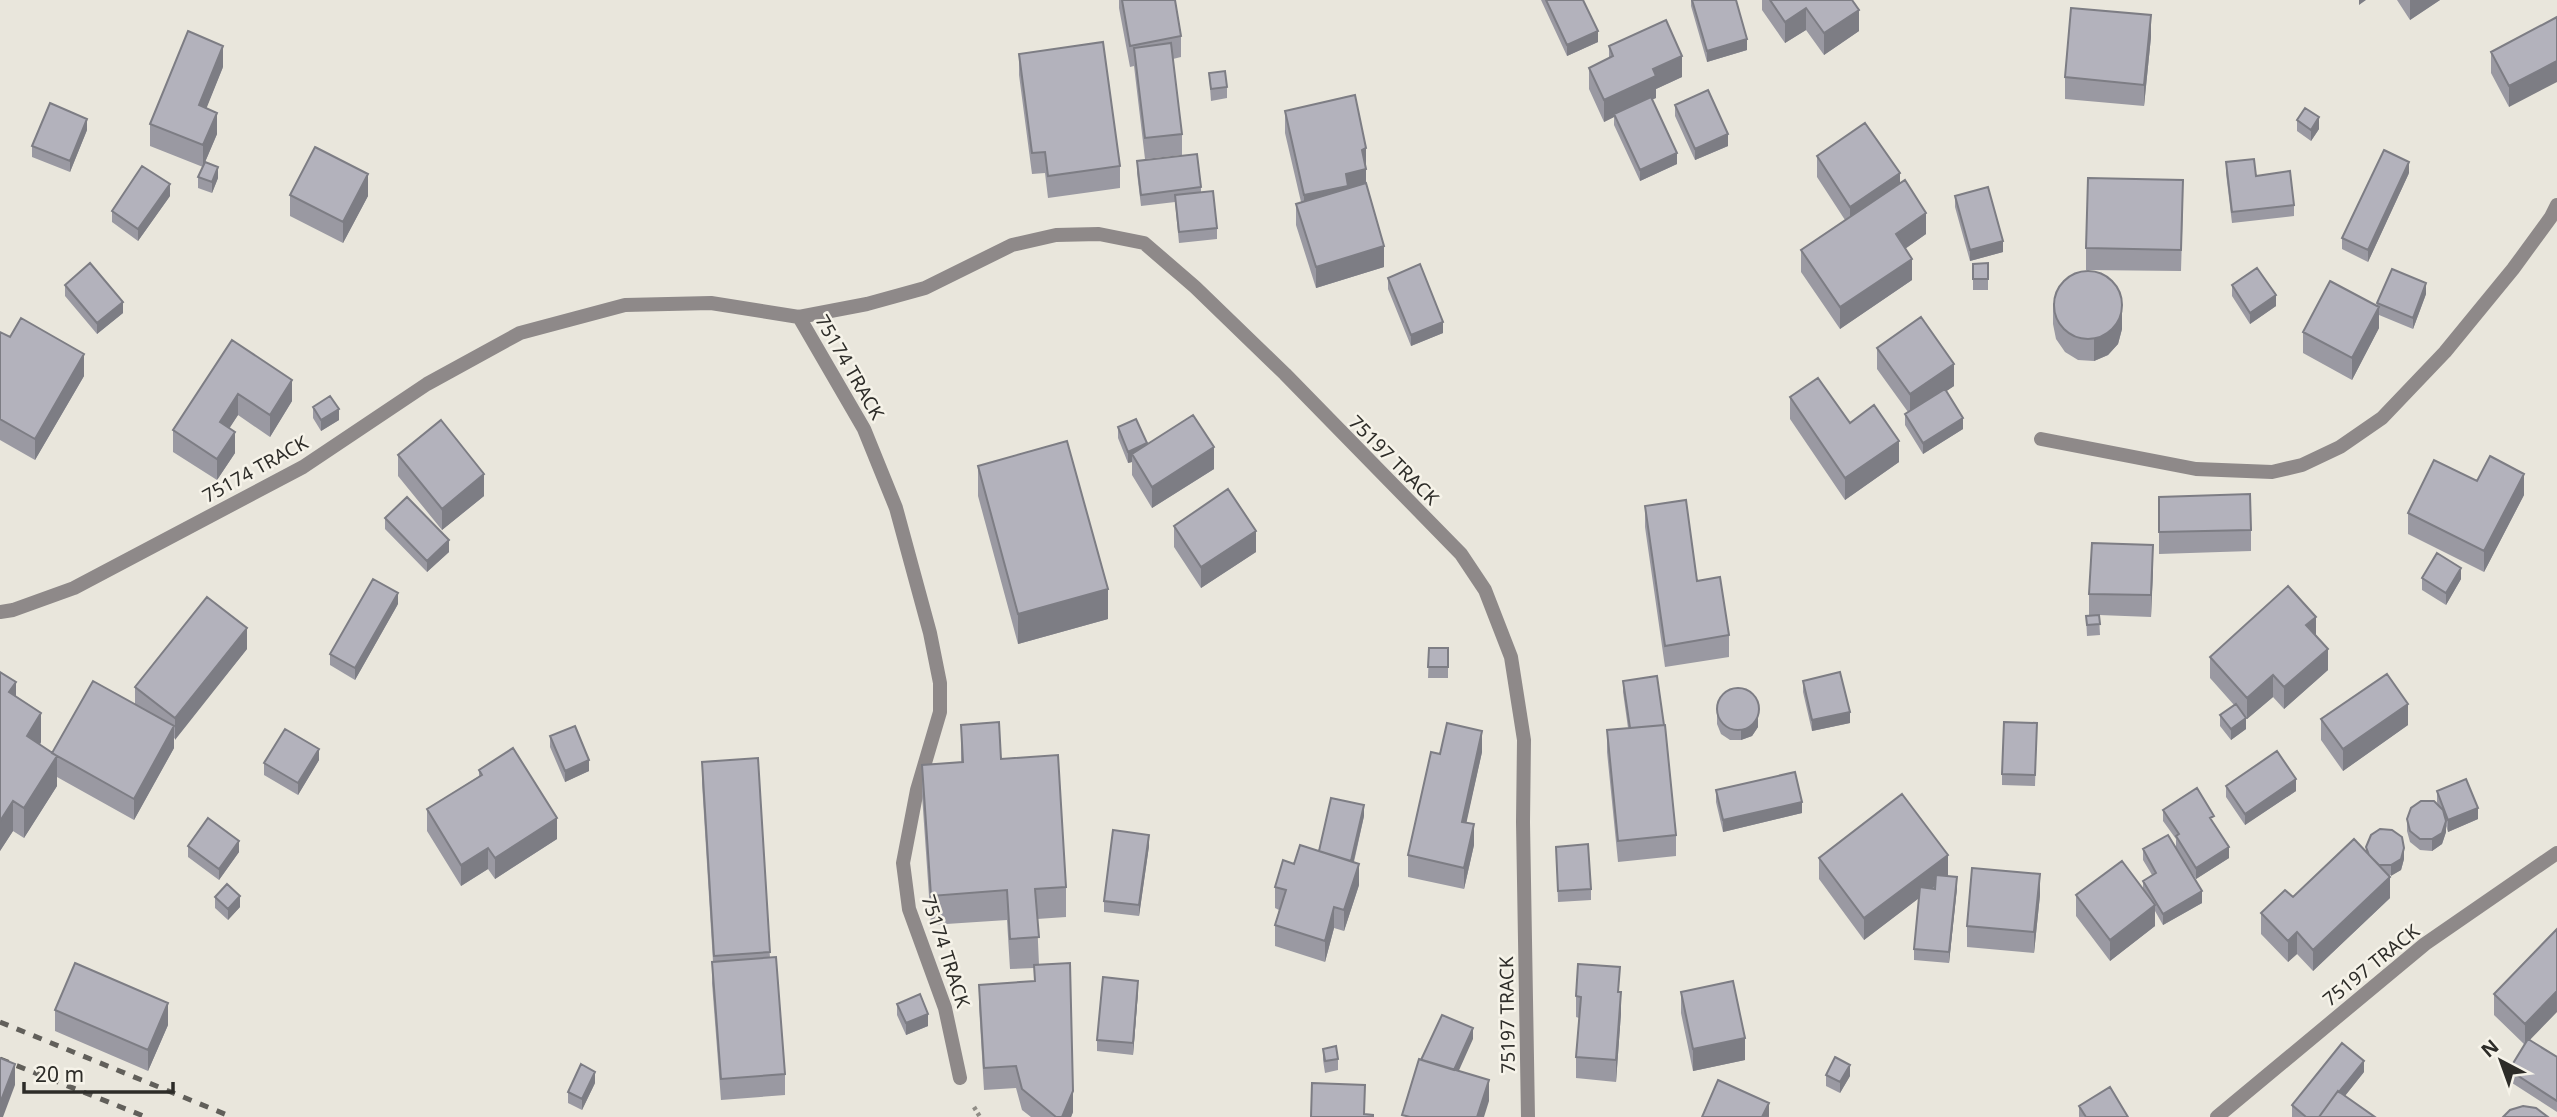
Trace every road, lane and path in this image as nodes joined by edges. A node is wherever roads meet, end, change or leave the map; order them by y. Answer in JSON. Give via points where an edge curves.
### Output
{"nodes":[{"id":1,"x":2557,"y":205,"type":"edge"},
{"id":2,"x":799,"y":317,"type":"junction"},
{"id":3,"x":2041,"y":439,"type":"dead end"},
{"id":4,"x":0,"y":612,"type":"edge"},
{"id":5,"x":2557,"y":853,"type":"edge"},
{"id":6,"x":960,"y":1078,"type":"dead end"},
{"id":7,"x":1528,"y":1117,"type":"edge"},
{"id":8,"x":2217,"y":1117,"type":"edge"}],
"edges":[{"from":1,"to":3,"type":"street","via":[[2513,269],[2445,352],[2382,418],[2340,447],[2302,465],[2272,472],[2196,469]]},
{"from":2,"to":4,"type":"street","name":"75174 TRACK","via":[[711,303],[625,305],[520,333],[427,384],[303,467],[74,588]]},
{"from":2,"to":6,"type":"street","name":"75174 TRACK","via":[[864,429],[896,508],[935,658],[940,712],[914,799],[903,863],[909,909],[945,1008]]},
{"from":2,"to":7,"type":"street","name":"75197 TRACK","via":[[925,288],[1012,245],[1045,237],[1100,234],[1144,243],[1265,355],[1461,554],[1485,590],[1511,657],[1524,740]]},
{"from":5,"to":8,"type":"street","name":"75197 TRACK","via":[[2425,944]]}]}
